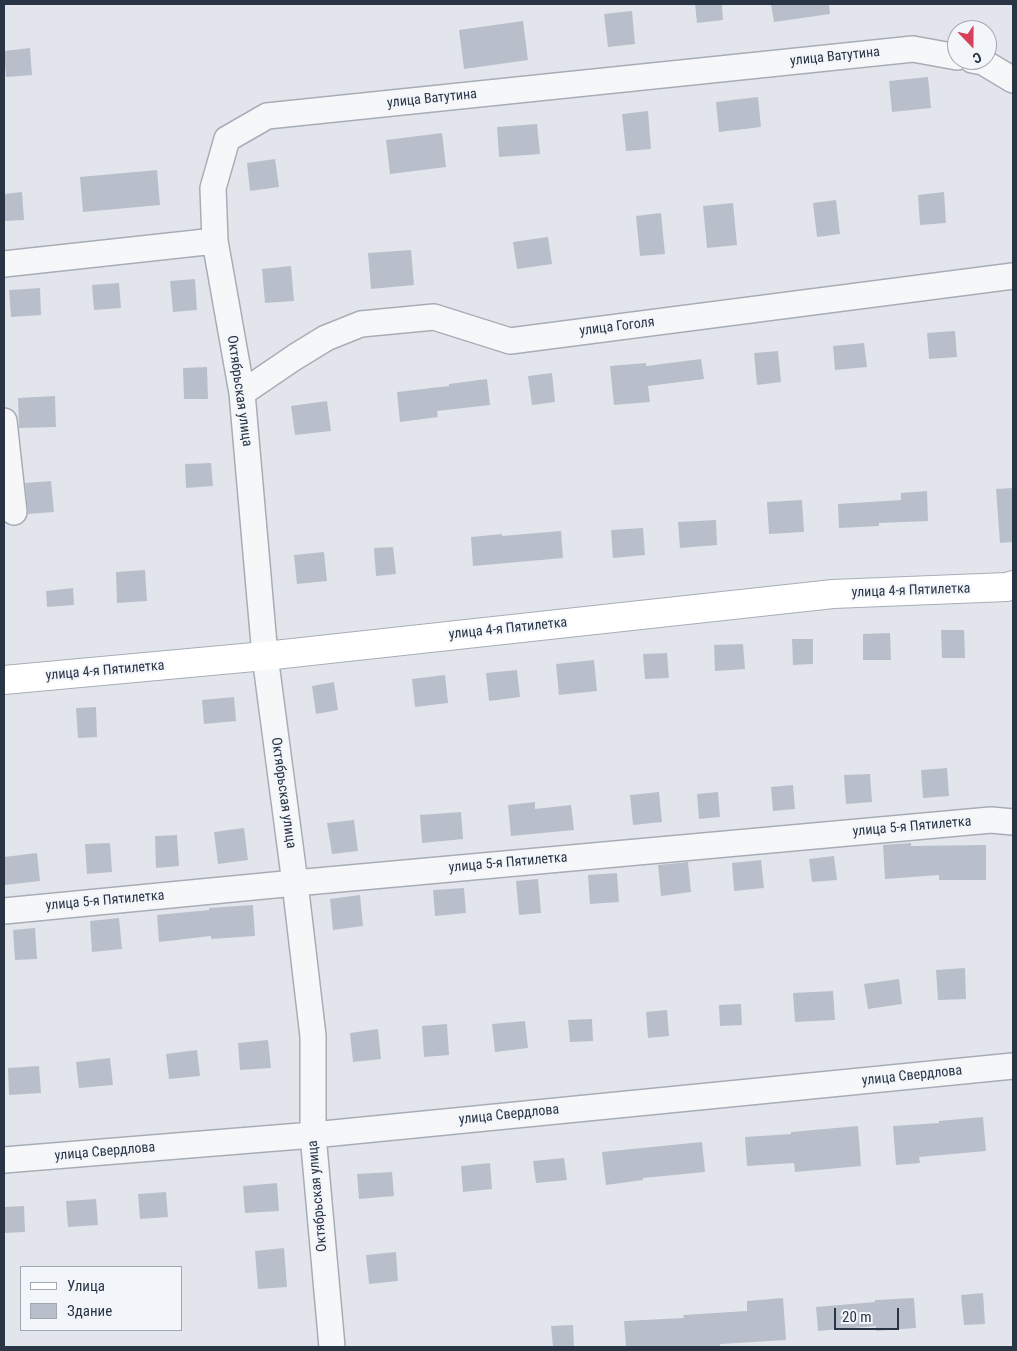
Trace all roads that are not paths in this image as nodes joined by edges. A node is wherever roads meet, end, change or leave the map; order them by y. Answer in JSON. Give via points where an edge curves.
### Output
{"nodes":[{"id":1,"x":947,"y":55,"type":"edge"},
{"id":2,"x":996,"y":70,"type":"edge"},
{"id":3,"x":1013,"y":80,"type":"edge"},
{"id":4,"x":215,"y":241,"type":"junction"},
{"id":5,"x":4,"y":264,"type":"edge"},
{"id":6,"x":1013,"y":276,"type":"edge"},
{"id":7,"x":242,"y":393,"type":"junction"},
{"id":8,"x":4,"y":421,"type":"edge"},
{"id":9,"x":14,"y":512,"type":"dead end"},
{"id":10,"x":1013,"y":585,"type":"edge"},
{"id":11,"x":265,"y":656,"type":"junction"},
{"id":12,"x":4,"y":680,"type":"edge"},
{"id":13,"x":1013,"y":822,"type":"edge"},
{"id":14,"x":295,"y":883,"type":"junction"},
{"id":15,"x":4,"y":911,"type":"edge"},
{"id":16,"x":1013,"y":1066,"type":"edge"},
{"id":17,"x":313,"y":1134,"type":"junction"},
{"id":18,"x":4,"y":1160,"type":"edge"},
{"id":19,"x":332,"y":1347,"type":"edge"}],
"edges":[{"from":1,"to":4,"type":"street","name":"улица Ватутина","via":[[913,49],[267,116],[227,139],[213,188]]},
{"from":2,"to":3,"type":"street"},
{"from":4,"to":5,"type":"street"},
{"from":4,"to":7,"type":"street","name":"Октябрьская улица"},
{"from":6,"to":7,"type":"street","name":"улица Гоголя","via":[[510,341],[434,317],[361,324],[326,338]]},
{"from":7,"to":11,"type":"street","name":"Октябрьская улица"},
{"from":8,"to":9,"type":"street"},
{"from":10,"to":11,"type":"street","name":"улица 4-я Пятилетка","via":[[834,594]]},
{"from":11,"to":12,"type":"street","name":"улица 4-я Пятилетка"},
{"from":11,"to":14,"type":"street","name":"Октябрьская улица"},
{"from":13,"to":14,"type":"street","name":"улица 5-я Пятилетка","via":[[990,820]]},
{"from":14,"to":15,"type":"street","name":"улица 5-я Пятилетка"},
{"from":14,"to":17,"type":"street","name":"Октябрьская улица","via":[[313,1036]]},
{"from":16,"to":17,"type":"street","name":"улица Свердлова"},
{"from":17,"to":18,"type":"street","name":"улица Свердлова"},
{"from":17,"to":19,"type":"street","name":"Октябрьская улица"}]}
